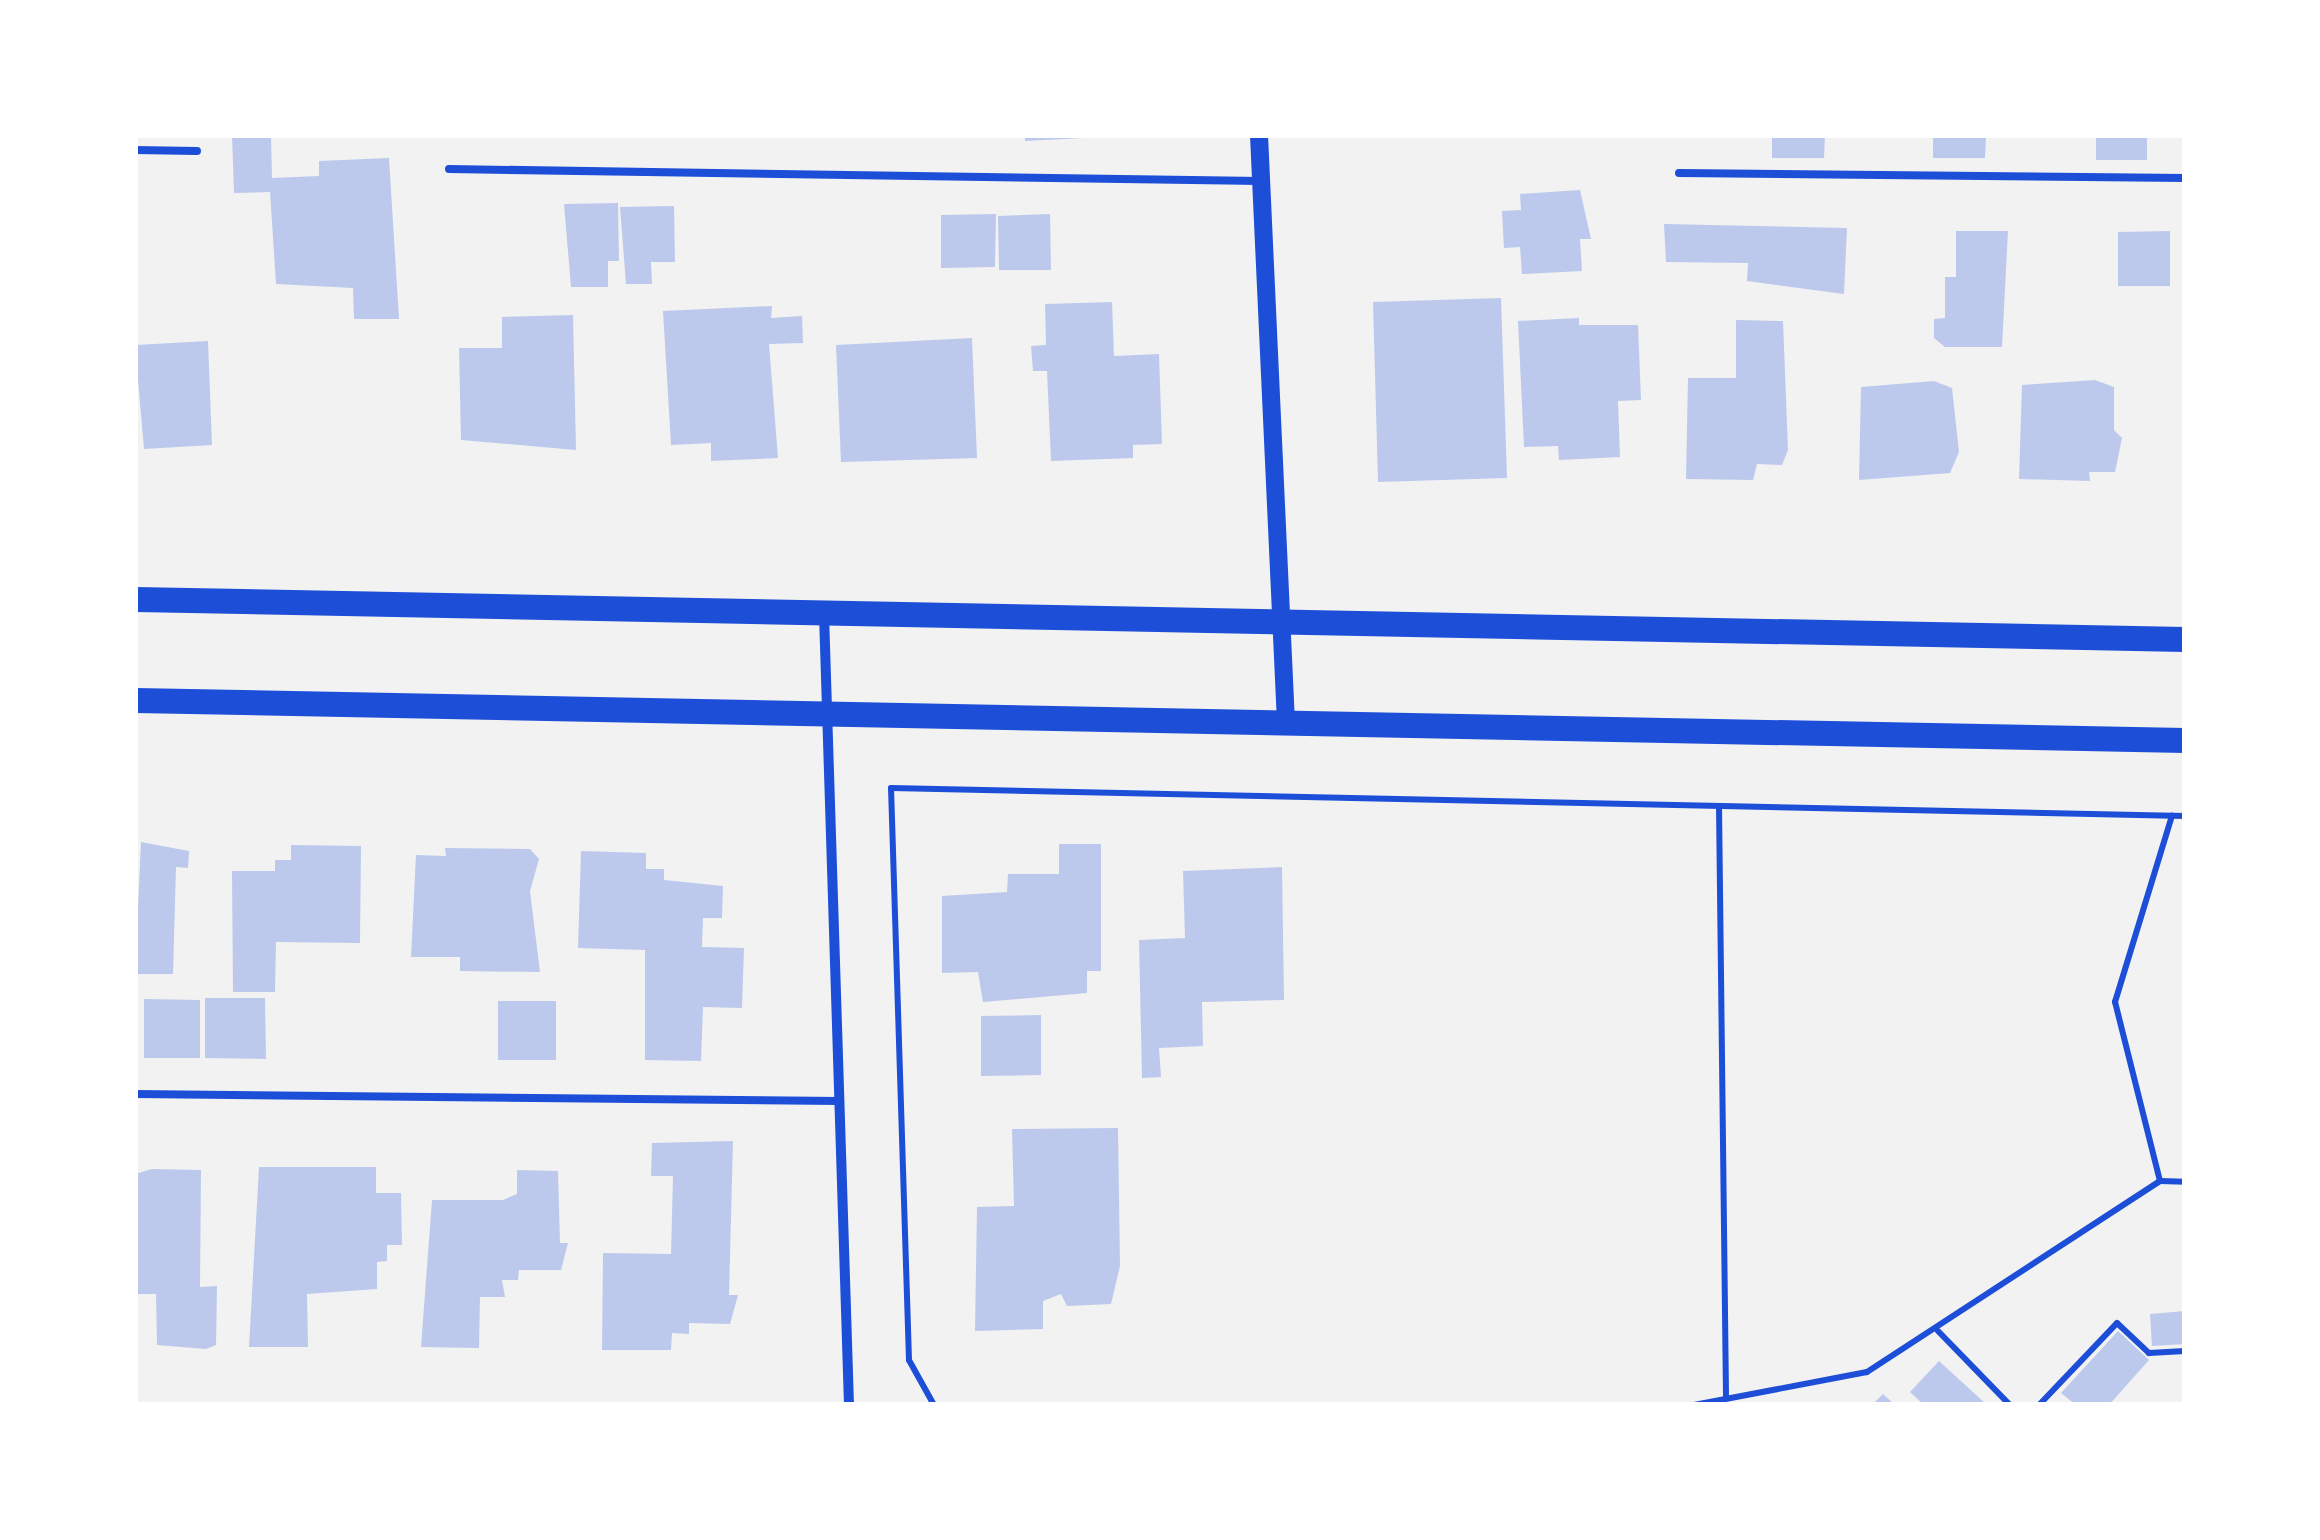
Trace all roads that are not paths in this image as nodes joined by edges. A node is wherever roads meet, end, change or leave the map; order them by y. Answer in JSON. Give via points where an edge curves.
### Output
{"nodes":[{"id":1,"x":1260,"y":135,"type":"edge"},
{"id":2,"x":135,"y":150,"type":"edge"},
{"id":3,"x":197,"y":151,"type":"dead end"},
{"id":4,"x":449,"y":170,"type":"dead end"},
{"id":5,"x":1679,"y":173,"type":"dead end"},
{"id":6,"x":2185,"y":178,"type":"edge"},
{"id":7,"x":1260,"y":181,"type":"junction"},
{"id":8,"x":135,"y":599,"type":"edge"},
{"id":9,"x":824,"y":613,"type":"junction"},
{"id":10,"x":1282,"y":621,"type":"junction"},
{"id":11,"x":2185,"y":639,"type":"edge"},
{"id":12,"x":135,"y":700,"type":"edge"},
{"id":13,"x":826,"y":715,"type":"junction"},
{"id":14,"x":1286,"y":722,"type":"junction"},
{"id":15,"x":2185,"y":740,"type":"edge"},
{"id":16,"x":135,"y":1094,"type":"edge"},
{"id":17,"x":839,"y":1101,"type":"junction"},
{"id":18,"x":849,"y":1405,"type":"edge"}],
"edges":[{"from":1,"to":7,"type":"street"},
{"from":2,"to":3,"type":"lane"},
{"from":4,"to":7,"type":"lane"},
{"from":5,"to":6,"type":"lane"},
{"from":7,"to":10,"type":"street"},
{"from":8,"to":9,"type":"main road"},
{"from":9,"to":10,"type":"main road"},
{"from":9,"to":13,"type":"street"},
{"from":10,"to":11,"type":"main road"},
{"from":10,"to":14,"type":"street"},
{"from":12,"to":13,"type":"main road"},
{"from":13,"to":14,"type":"main road"},
{"from":13,"to":17,"type":"street"},
{"from":14,"to":15,"type":"main road"},
{"from":16,"to":17,"type":"lane"},
{"from":17,"to":18,"type":"street"}]}
